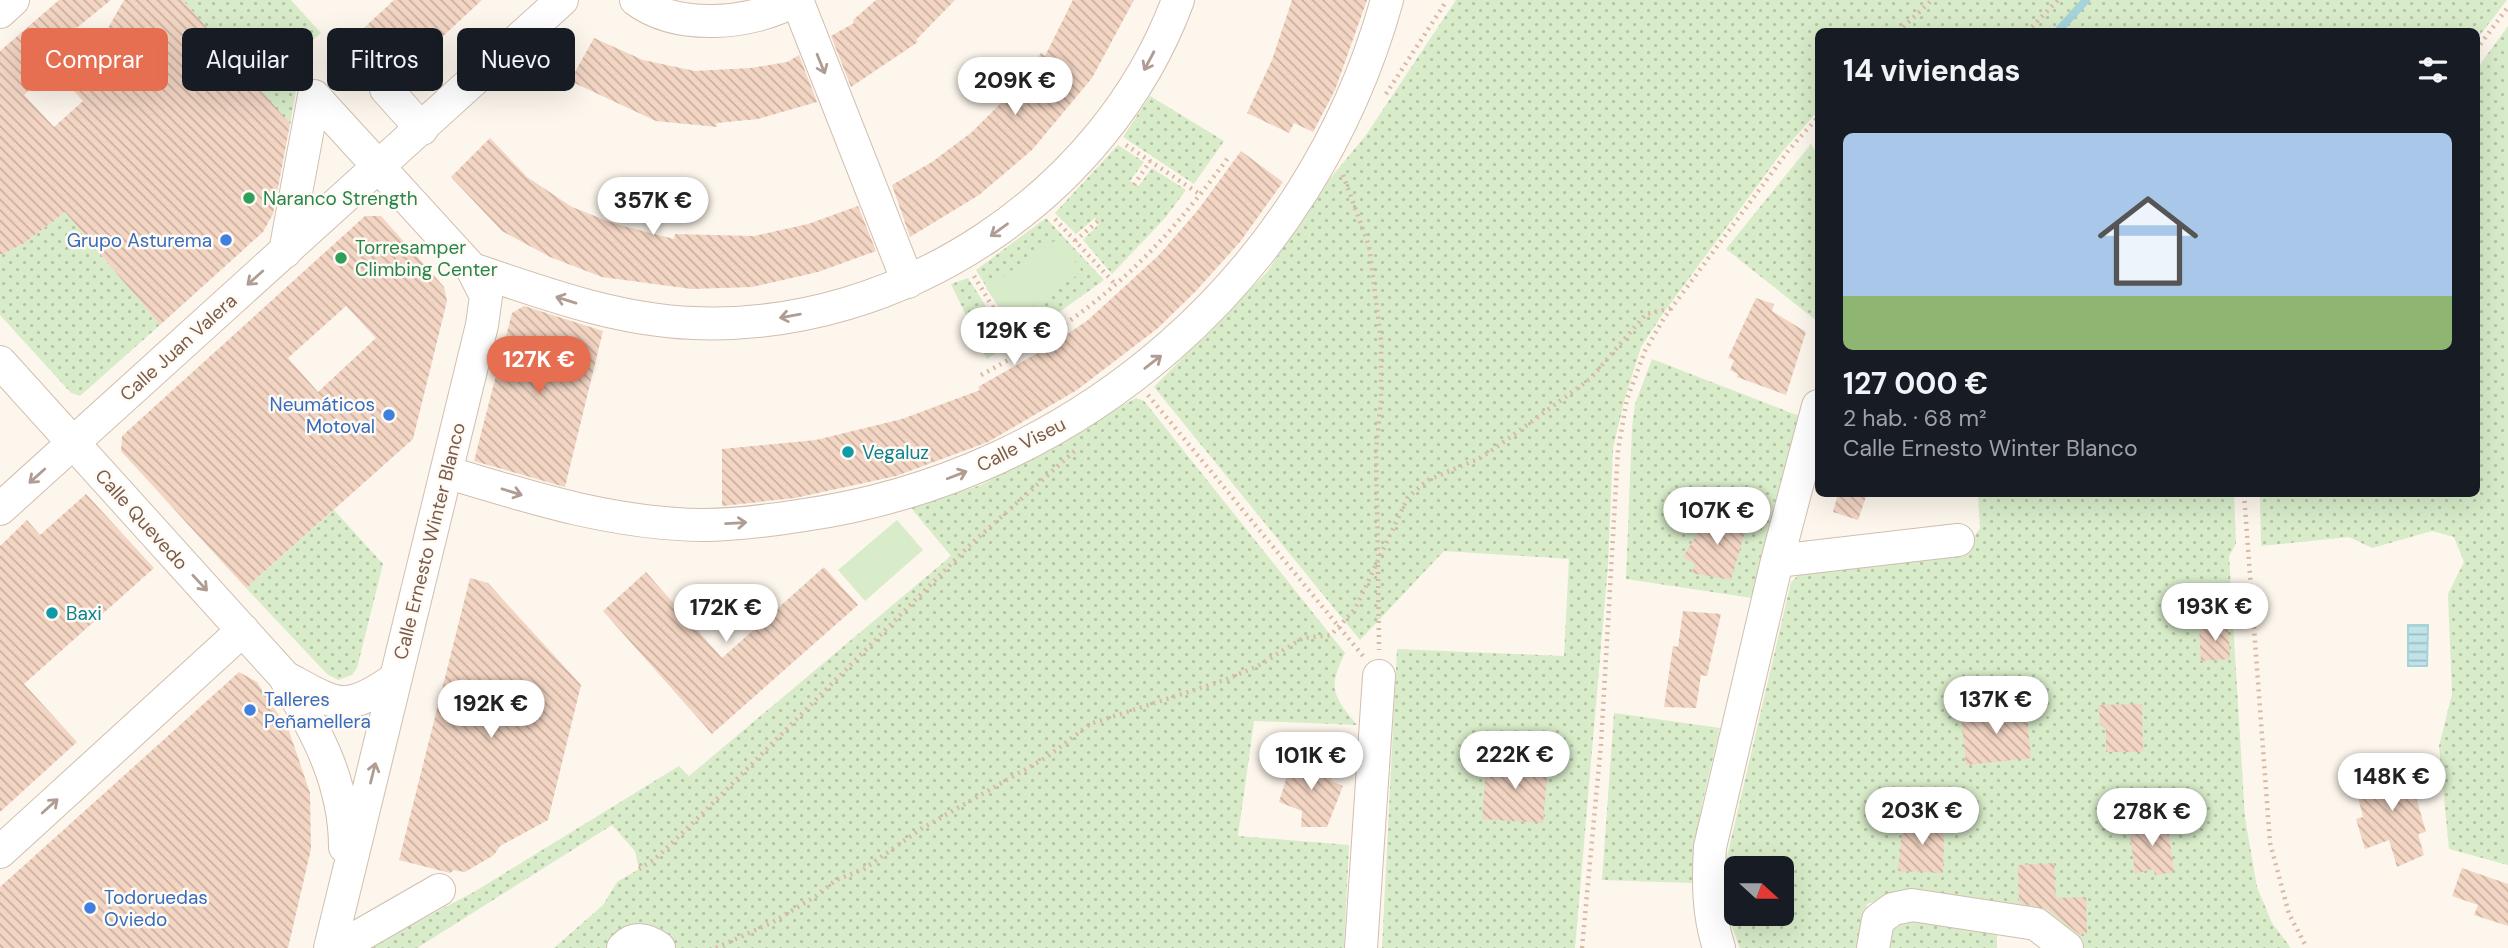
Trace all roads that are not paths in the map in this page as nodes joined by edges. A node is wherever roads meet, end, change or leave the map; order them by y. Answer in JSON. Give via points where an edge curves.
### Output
{"nodes":[{"id":1,"x":13,"y":0,"type":"edge"},
{"id":2,"x":562,"y":0,"type":"edge"},
{"id":3,"x":636,"y":0,"type":"edge"},
{"id":4,"x":796,"y":0,"type":"edge"},
{"id":5,"x":1178,"y":0,"type":"edge"},
{"id":6,"x":1387,"y":0,"type":"edge"},
{"id":7,"x":0,"y":12,"type":"edge"},
{"id":8,"x":388,"y":91,"type":"edge"},
{"id":9,"x":422,"y":129,"type":"junction"},
{"id":10,"x":380,"y":168,"type":"junction"},
{"id":11,"x":285,"y":252,"type":"junction"},
{"id":12,"x":472,"y":269,"type":"junction"},
{"id":13,"x":908,"y":282,"type":"junction"},
{"id":14,"x":0,"y":362,"type":"edge"},
{"id":15,"x":1815,"y":417,"type":"edge"},
{"id":16,"x":72,"y":442,"type":"junction"},
{"id":17,"x":446,"y":472,"type":"junction"},
{"id":18,"x":0,"y":509,"type":"edge"},
{"id":19,"x":1958,"y":540,"type":"dead end"},
{"id":20,"x":1777,"y":561,"type":"junction"},
{"id":21,"x":243,"y":630,"type":"junction"},
{"id":22,"x":284,"y":676,"type":"junction"},
{"id":23,"x":1379,"y":676,"type":"road end"},
{"id":24,"x":396,"y":678,"type":"junction"},
{"id":25,"x":0,"y":852,"type":"edge"},
{"id":26,"x":345,"y":887,"type":"junction"},
{"id":27,"x":439,"y":890,"type":"dead end"},
{"id":28,"x":330,"y":948,"type":"edge"},
{"id":29,"x":338,"y":948,"type":"edge"},
{"id":30,"x":623,"y":948,"type":"edge"},
{"id":31,"x":660,"y":948,"type":"edge"},
{"id":32,"x":1361,"y":948,"type":"edge"},
{"id":33,"x":1719,"y":948,"type":"edge"},
{"id":34,"x":1873,"y":948,"type":"edge"},
{"id":35,"x":2067,"y":948,"type":"edge"}],
"edges":[{"from":1,"to":7,"type":"street"},
{"from":2,"to":9,"type":"street","name":"Calle Juan Valera"},
{"from":3,"to":4,"type":"street","via":[[678,17],[715,22],[781,8]]},
{"from":4,"to":13,"type":"street","one_way":true},
{"from":5,"to":13,"type":"street","one_way":true,"via":[[1134,86],[1073,166],[986,239]]},
{"from":17,"to":6,"type":"street","name":"Calle Viseu","one_way":true,"via":[[550,504],[630,520],[704,525],[846,509],[917,491],[986,464],[1090,409],[1171,347],[1220,299],[1265,246],[1334,140],[1358,90]]},
{"from":8,"to":9,"type":"street"},
{"from":9,"to":10,"type":"street","name":"Calle Juan Valera"},
{"from":10,"to":11,"type":"street","name":"Calle Juan Valera"},
{"from":10,"to":11,"type":"street","via":[[314,96]]},
{"from":10,"to":12,"type":"street","name":"Calle Ernesto Winter Blanco"},
{"from":11,"to":16,"type":"street","name":"Calle Juan Valera","one_way":true},
{"from":13,"to":12,"type":"street","one_way":true,"via":[[811,312],[758,322],[693,323],[606,311]]},
{"from":12,"to":17,"type":"street","name":"Calle Ernesto Winter Blanco","via":[[486,296],[485,312]]},
{"from":14,"to":16,"type":"street","name":"Calle Quevedo"},
{"from":15,"to":20,"type":"street"},
{"from":16,"to":18,"type":"street","name":"Calle Juan Valera","one_way":true},
{"from":16,"to":21,"type":"street","name":"Calle Quevedo","one_way":true},
{"from":17,"to":24,"type":"street","name":"Calle Ernesto Winter Blanco"},
{"from":19,"to":20,"type":"street"},
{"from":20,"to":33,"type":"street","via":[[1710,846],[1708,900]]},
{"from":21,"to":22,"type":"street","name":"Calle Quevedo"},
{"from":25,"to":21,"type":"street","one_way":true},
{"from":22,"to":24,"type":"street","name":"Calle Quevedo","via":[[341,704],[356,702]]},
{"from":22,"to":26,"type":"street","name":"Calle Quevedo","via":[[337,780],[345,820]]},
{"from":23,"to":32,"type":"street"},
{"from":26,"to":24,"type":"street","name":"Calle Ernesto Winter Blanco","one_way":true},
{"from":26,"to":28,"type":"street","name":"Calle Ernesto Winter Blanco"},
{"from":27,"to":29,"type":"street"},
{"from":30,"to":31,"type":"street","via":[[635,940],[650,941]]},
{"from":34,"to":35,"type":"street","via":[[1878,920],[1893,909],[1912,905],[2036,924]]}]}
